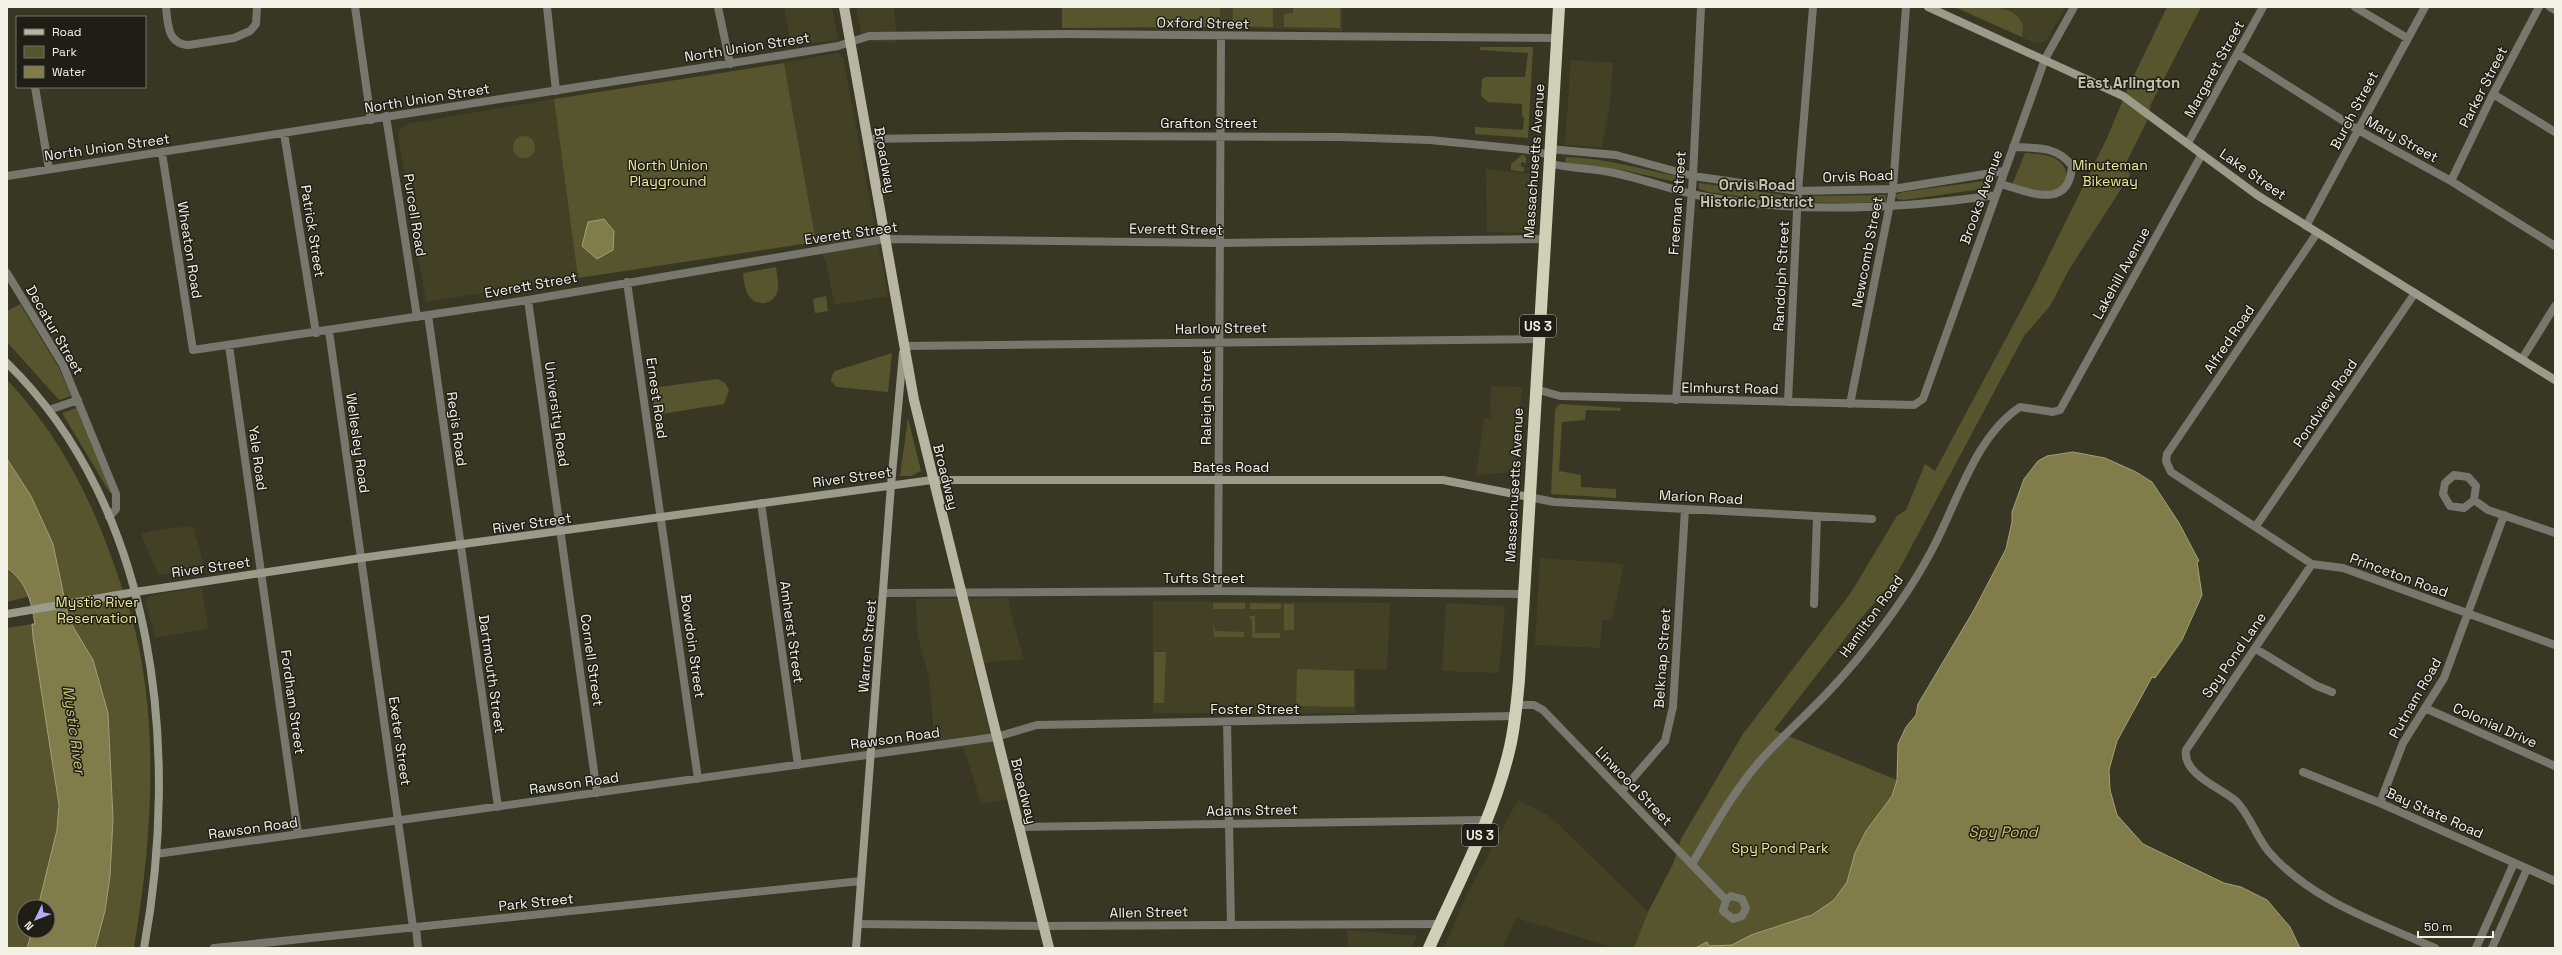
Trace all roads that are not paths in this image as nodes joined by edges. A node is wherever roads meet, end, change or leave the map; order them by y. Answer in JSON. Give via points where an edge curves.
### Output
{"nodes":[{"id":1,"x":166,"y":7,"type":"edge"},
{"id":2,"x":257,"y":7,"type":"edge"},
{"id":3,"x":355,"y":7,"type":"edge"},
{"id":4,"x":547,"y":7,"type":"edge"},
{"id":5,"x":718,"y":7,"type":"edge"},
{"id":6,"x":844,"y":7,"type":"edge"},
{"id":7,"x":1558,"y":7,"type":"edge"},
{"id":8,"x":1701,"y":7,"type":"edge"},
{"id":9,"x":1813,"y":7,"type":"edge"},
{"id":10,"x":1906,"y":7,"type":"edge"},
{"id":11,"x":1928,"y":7,"type":"edge"},
{"id":12,"x":2074,"y":7,"type":"edge"},
{"id":13,"x":2263,"y":7,"type":"edge"},
{"id":14,"x":2355,"y":7,"type":"edge"},
{"id":15,"x":2425,"y":7,"type":"edge"},
{"id":16,"x":2539,"y":7,"type":"edge"},
{"id":17,"x":2550,"y":7,"type":"edge"},
{"id":18,"x":2555,"y":10,"type":"edge"},
{"id":19,"x":1221,"y":36,"type":"junction"},
{"id":20,"x":1557,"y":38,"type":"junction"},
{"id":21,"x":2407,"y":38,"type":"junction"},
{"id":22,"x":850,"y":40,"type":"junction"},
{"id":23,"x":2238,"y":54,"type":"junction"},
{"id":24,"x":2045,"y":59,"type":"junction"},
{"id":25,"x":730,"y":64,"type":"junction"},
{"id":26,"x":35,"y":88,"type":"edge"},
{"id":27,"x":556,"y":91,"type":"junction"},
{"id":28,"x":2493,"y":94,"type":"junction"},
{"id":29,"x":386,"y":116,"type":"junction"},
{"id":30,"x":371,"y":120,"type":"junction"},
{"id":31,"x":2358,"y":130,"type":"junction"},
{"id":32,"x":2555,"y":132,"type":"edge"},
{"id":33,"x":284,"y":133,"type":"junction"},
{"id":34,"x":1220,"y":136,"type":"junction"},
{"id":35,"x":867,"y":139,"type":"junction"},
{"id":36,"x":2188,"y":143,"type":"junction"},
{"id":37,"x":2013,"y":147,"type":"junction"},
{"id":38,"x":162,"y":153,"type":"junction"},
{"id":39,"x":2202,"y":154,"type":"junction"},
{"id":40,"x":1549,"y":156,"type":"junction"},
{"id":41,"x":49,"y":169,"type":"junction"},
{"id":42,"x":2004,"y":171,"type":"junction"},
{"id":43,"x":7,"y":176,"type":"edge"},
{"id":44,"x":1693,"y":176,"type":"junction"},
{"id":45,"x":2451,"y":181,"type":"junction"},
{"id":46,"x":2001,"y":184,"type":"junction"},
{"id":47,"x":1893,"y":189,"type":"junction"},
{"id":48,"x":1798,"y":191,"type":"junction"},
{"id":49,"x":1691,"y":192,"type":"junction"},
{"id":50,"x":1996,"y":195,"type":"junction"},
{"id":51,"x":1889,"y":205,"type":"junction"},
{"id":52,"x":1798,"y":207,"type":"junction"},
{"id":53,"x":2306,"y":226,"type":"junction"},
{"id":54,"x":2316,"y":232,"type":"junction"},
{"id":55,"x":885,"y":239,"type":"junction"},
{"id":56,"x":1544,"y":240,"type":"junction"},
{"id":57,"x":1218,"y":243,"type":"junction"},
{"id":58,"x":2555,"y":246,"type":"edge"},
{"id":59,"x":7,"y":273,"type":"edge"},
{"id":60,"x":627,"y":282,"type":"junction"},
{"id":61,"x":2415,"y":293,"type":"junction"},
{"id":62,"x":528,"y":300,"type":"junction"},
{"id":63,"x":2555,"y":306,"type":"edge"},
{"id":64,"x":428,"y":315,"type":"junction"},
{"id":65,"x":417,"y":317,"type":"junction"},
{"id":66,"x":329,"y":331,"type":"junction"},
{"id":67,"x":316,"y":333,"type":"junction"},
{"id":68,"x":1538,"y":339,"type":"junction"},
{"id":69,"x":1219,"y":341,"type":"junction"},
{"id":70,"x":229,"y":346,"type":"junction"},
{"id":71,"x":904,"y":346,"type":"junction"},
{"id":72,"x":193,"y":350,"type":"joint"},
{"id":73,"x":2522,"y":359,"type":"junction"},
{"id":74,"x":7,"y":363,"type":"edge"},
{"id":75,"x":2555,"y":380,"type":"edge"},
{"id":76,"x":1535,"y":389,"type":"junction"},
{"id":77,"x":1923,"y":399,"type":"joint"},
{"id":78,"x":78,"y":400,"type":"junction"},
{"id":79,"x":1676,"y":400,"type":"junction"},
{"id":80,"x":1788,"y":402,"type":"junction"},
{"id":81,"x":1850,"y":404,"type":"junction"},
{"id":82,"x":2063,"y":404,"type":"joint"},
{"id":83,"x":49,"y":410,"type":"junction"},
{"id":84,"x":2166,"y":461,"type":"joint"},
{"id":85,"x":932,"y":480,"type":"junction"},
{"id":86,"x":1219,"y":480,"type":"junction"},
{"id":87,"x":890,"y":484,"type":"junction"},
{"id":88,"x":1529,"y":497,"type":"junction"},
{"id":89,"x":2474,"y":500,"type":"junction"},
{"id":90,"x":761,"y":503,"type":"junction"},
{"id":91,"x":1685,"y":509,"type":"junction"},
{"id":92,"x":2504,"y":515,"type":"junction"},
{"id":93,"x":109,"y":517,"type":"junction"},
{"id":94,"x":1817,"y":517,"type":"junction"},
{"id":95,"x":661,"y":518,"type":"junction"},
{"id":96,"x":1872,"y":519,"type":"dead end"},
{"id":97,"x":2256,"y":526,"type":"junction"},
{"id":98,"x":561,"y":531,"type":"junction"},
{"id":99,"x":2555,"y":533,"type":"edge"},
{"id":100,"x":461,"y":546,"type":"junction"},
{"id":101,"x":361,"y":558,"type":"junction"},
{"id":102,"x":2312,"y":564,"type":"junction"},
{"id":103,"x":262,"y":573,"type":"junction"},
{"id":104,"x":960,"y":591,"type":"junction"},
{"id":105,"x":1218,"y":591,"type":"junction"},
{"id":106,"x":135,"y":592,"type":"junction"},
{"id":107,"x":884,"y":593,"type":"junction"},
{"id":108,"x":1523,"y":594,"type":"junction"},
{"id":109,"x":1814,"y":604,"type":"dead end"},
{"id":110,"x":10,"y":613,"type":"edge"},
{"id":111,"x":2470,"y":614,"type":"junction"},
{"id":112,"x":2555,"y":645,"type":"edge"},
{"id":113,"x":2256,"y":649,"type":"junction"},
{"id":114,"x":2332,"y":692,"type":"dead end"},
{"id":115,"x":2425,"y":708,"type":"junction"},
{"id":116,"x":1515,"y":711,"type":"junction"},
{"id":117,"x":1227,"y":722,"type":"junction"},
{"id":118,"x":996,"y":737,"type":"junction"},
{"id":119,"x":871,"y":755,"type":"junction"},
{"id":120,"x":798,"y":765,"type":"junction"},
{"id":121,"x":2555,"y":766,"type":"edge"},
{"id":122,"x":2303,"y":772,"type":"dead end"},
{"id":123,"x":698,"y":779,"type":"junction"},
{"id":124,"x":1622,"y":791,"type":"junction"},
{"id":125,"x":597,"y":793,"type":"junction"},
{"id":126,"x":2380,"y":803,"type":"junction"},
{"id":127,"x":498,"y":807,"type":"junction"},
{"id":128,"x":1486,"y":820,"type":"junction"},
{"id":129,"x":398,"y":821,"type":"junction"},
{"id":130,"x":1229,"y":824,"type":"junction"},
{"id":131,"x":1019,"y":827,"type":"junction"},
{"id":132,"x":298,"y":834,"type":"junction"},
{"id":133,"x":156,"y":854,"type":"junction"},
{"id":134,"x":2514,"y":863,"type":"junction"},
{"id":135,"x":1692,"y":864,"type":"junction"},
{"id":136,"x":2527,"y":869,"type":"junction"},
{"id":137,"x":861,"y":881,"type":"junction"},
{"id":138,"x":2555,"y":881,"type":"edge"},
{"id":139,"x":1726,"y":900,"type":"dead end"},
{"id":140,"x":858,"y":924,"type":"junction"},
{"id":141,"x":1231,"y":924,"type":"junction"},
{"id":142,"x":1440,"y":924,"type":"junction"},
{"id":143,"x":1044,"y":926,"type":"junction"},
{"id":144,"x":415,"y":927,"type":"junction"},
{"id":145,"x":144,"y":948,"type":"edge"},
{"id":146,"x":214,"y":948,"type":"edge"},
{"id":147,"x":418,"y":948,"type":"edge"},
{"id":148,"x":856,"y":948,"type":"edge"},
{"id":149,"x":1049,"y":948,"type":"edge"},
{"id":150,"x":1429,"y":948,"type":"edge"},
{"id":151,"x":2435,"y":948,"type":"edge"},
{"id":152,"x":2476,"y":948,"type":"edge"},
{"id":153,"x":2492,"y":948,"type":"edge"}],
"edges":[{"from":1,"to":2,"type":"street","via":[[172,38],[188,45],[244,35],[256,24]]},
{"from":3,"to":30,"type":"street"},
{"from":4,"to":27,"type":"street"},
{"from":5,"to":25,"type":"street"},
{"from":6,"to":22,"type":"main road","name":"Broadway"},
{"from":7,"to":20,"type":"highway","name":"Massachusetts Avenue","number":"US 3"},
{"from":8,"to":44,"type":"street","name":"Freeman Street"},
{"from":9,"to":48,"type":"street","name":"Randolph Street"},
{"from":10,"to":47,"type":"street","name":"Newcomb Street"},
{"from":11,"to":24,"type":"main road","name":"Lake Street"},
{"from":12,"to":24,"type":"street","name":"Brooks Avenue"},
{"from":13,"to":23,"type":"street","name":"Margaret Street"},
{"from":14,"to":21,"type":"street"},
{"from":15,"to":21,"type":"street","name":"Burch Street"},
{"from":16,"to":28,"type":"street","name":"Parker Street"},
{"from":17,"to":18,"type":"street"},
{"from":19,"to":20,"type":"street","name":"Oxford Street"},
{"from":19,"to":22,"type":"street","name":"Oxford Street","via":[[870,36]]},
{"from":19,"to":34,"type":"street","name":"Raleigh Street"},
{"from":20,"to":40,"type":"highway","name":"Massachusetts Avenue","number":"US 3"},
{"from":21,"to":31,"type":"street","name":"Burch Street"},
{"from":22,"to":25,"type":"street","name":"North Union Street","via":[[838,46]]},
{"from":22,"to":35,"type":"main road","name":"Broadway"},
{"from":23,"to":31,"type":"street","name":"Mary Street"},
{"from":23,"to":36,"type":"street","name":"Margaret Street"},
{"from":24,"to":36,"type":"main road","name":"Lake Street","via":[[2123,96]]},
{"from":24,"to":37,"type":"street","name":"Brooks Avenue"},
{"from":25,"to":27,"type":"street","name":"North Union Street"},
{"from":26,"to":41,"type":"street"},
{"from":27,"to":29,"type":"street","name":"North Union Street"},
{"from":28,"to":32,"type":"street"},
{"from":28,"to":45,"type":"street","name":"Parker Street"},
{"from":29,"to":30,"type":"street","name":"North Union Street"},
{"from":29,"to":65,"type":"street","name":"Purcell Road"},
{"from":30,"to":33,"type":"street","name":"North Union Street"},
{"from":31,"to":45,"type":"street","name":"Mary Street"},
{"from":31,"to":53,"type":"street","name":"Burch Street"},
{"from":33,"to":38,"type":"street","name":"North Union Street"},
{"from":33,"to":67,"type":"street","name":"Patrick Street"},
{"from":34,"to":35,"type":"street","name":"Grafton Street"},
{"from":34,"to":40,"type":"street","name":"Grafton Street","via":[[1430,140],[1530,150]]},
{"from":34,"to":57,"type":"street","name":"Raleigh Street"},
{"from":35,"to":55,"type":"main road","name":"Broadway"},
{"from":36,"to":39,"type":"main road","name":"Lake Street"},
{"from":37,"to":42,"type":"street","name":"Brooks Avenue"},
{"from":37,"to":46,"type":"street","via":[[2045,149],[2064,156],[2072,166],[2068,186],[2060,193],[2050,196]]},
{"from":38,"to":41,"type":"street","name":"North Union Street"},
{"from":38,"to":72,"type":"street","name":"Wheaton Road"},
{"from":39,"to":53,"type":"main road","name":"Lake Street","via":[[2257,195]]},
{"from":39,"to":82,"type":"street","name":"Lakehill Avenue"},
{"from":40,"to":44,"type":"street","name":"Orvis Road","via":[[1616,155]]},
{"from":40,"to":49,"type":"street","via":[[1570,169],[1613,172]]},
{"from":40,"to":56,"type":"highway","name":"Massachusetts Avenue","number":"US 3"},
{"from":41,"to":43,"type":"street","name":"North Union Street"},
{"from":42,"to":46,"type":"street","name":"Brooks Avenue"},
{"from":42,"to":47,"type":"street","name":"Orvis Road"},
{"from":44,"to":48,"type":"street","name":"Orvis Road"},
{"from":44,"to":49,"type":"street","name":"Freeman Street"},
{"from":45,"to":58,"type":"street","name":"Mary Street"},
{"from":46,"to":50,"type":"street","name":"Brooks Avenue"},
{"from":47,"to":48,"type":"street","name":"Orvis Road"},
{"from":47,"to":51,"type":"street","name":"Newcomb Street"},
{"from":48,"to":52,"type":"street","name":"Randolph Street"},
{"from":49,"to":52,"type":"street","via":[[1759,204]]},
{"from":49,"to":79,"type":"street","name":"Freeman Street"},
{"from":50,"to":51,"type":"street"},
{"from":50,"to":77,"type":"street","name":"Brooks Avenue"},
{"from":51,"to":52,"type":"street"},
{"from":51,"to":81,"type":"street","name":"Newcomb Street"},
{"from":52,"to":80,"type":"street","name":"Randolph Street"},
{"from":53,"to":54,"type":"main road","name":"Lake Street"},
{"from":54,"to":61,"type":"main road","name":"Lake Street"},
{"from":54,"to":84,"type":"street","name":"Alfred Road","via":[[2181,432],[2167,454]]},
{"from":55,"to":57,"type":"street","name":"Everett Street"},
{"from":55,"to":60,"type":"street","name":"Everett Street"},
{"from":55,"to":71,"type":"main road","name":"Broadway"},
{"from":56,"to":57,"type":"street","name":"Everett Street"},
{"from":56,"to":68,"type":"highway","name":"Massachusetts Avenue","number":"US 3"},
{"from":57,"to":69,"type":"street","name":"Raleigh Street"},
{"from":59,"to":78,"type":"street","name":"Decatur Street","via":[[64,365]]},
{"from":60,"to":62,"type":"street","name":"Everett Street"},
{"from":60,"to":95,"type":"street","name":"Ernest Road"},
{"from":61,"to":73,"type":"main road","name":"Lake Street"},
{"from":61,"to":97,"type":"street","name":"Pondview Road"},
{"from":62,"to":64,"type":"street","name":"Everett Street"},
{"from":62,"to":98,"type":"street","name":"University Road"},
{"from":63,"to":73,"type":"street"},
{"from":64,"to":65,"type":"street","name":"Everett Street"},
{"from":64,"to":100,"type":"street","name":"Regis Road"},
{"from":65,"to":66,"type":"street","name":"Everett Street"},
{"from":66,"to":67,"type":"street","name":"Everett Street"},
{"from":66,"to":101,"type":"street","name":"Wellesley Road"},
{"from":67,"to":70,"type":"street","name":"Everett Street"},
{"from":68,"to":69,"type":"street","name":"Harlow Street"},
{"from":68,"to":76,"type":"highway","name":"Massachusetts Avenue","number":"US 3"},
{"from":69,"to":71,"type":"street","name":"Harlow Street"},
{"from":69,"to":86,"type":"street","name":"Raleigh Street"},
{"from":70,"to":72,"type":"street","name":"Everett Street"},
{"from":70,"to":103,"type":"street","name":"Yale Road"},
{"from":71,"to":85,"type":"main road","name":"Broadway"},
{"from":71,"to":87,"type":"main road","name":"Warren Street"},
{"from":73,"to":75,"type":"main road","name":"Lake Street"},
{"from":74,"to":83,"type":"main road"},
{"from":76,"to":79,"type":"street","name":"Elmhurst Road","via":[[1560,396]]},
{"from":76,"to":88,"type":"highway","name":"Massachusetts Avenue","number":"US 3"},
{"from":77,"to":81,"type":"street","name":"Elmhurst Road","via":[[1914,405]]},
{"from":78,"to":83,"type":"street"},
{"from":78,"to":93,"type":"street","name":"Decatur Street","via":[[110,478],[117,502]]},
{"from":79,"to":80,"type":"street","name":"Elmhurst Road"},
{"from":80,"to":81,"type":"street","name":"Elmhurst Road"},
{"from":82,"to":135,"type":"street","name":"Hamilton Road","via":[[2057,411],[2020,407],[1998,425],[1986,442],[1934,547],[1869,644],[1830,691],[1759,762]]},
{"from":83,"to":93,"type":"main road","via":[[83,463]]},
{"from":84,"to":97,"type":"street","name":"Princeton Road","via":[[2171,472],[2177,477]]},
{"from":85,"to":86,"type":"main road","name":"Bates Road"},
{"from":85,"to":87,"type":"main road","name":"River Street"},
{"from":85,"to":104,"type":"main road","name":"Broadway"},
{"from":86,"to":88,"type":"main road","name":"Bates Road","via":[[1443,480]]},
{"from":86,"to":105,"type":"street","name":"Raleigh Street"},
{"from":87,"to":90,"type":"main road","name":"River Street"},
{"from":87,"to":107,"type":"main road","name":"Warren Street"},
{"from":88,"to":91,"type":"street","name":"Marion Road","via":[[1554,502]]},
{"from":88,"to":108,"type":"highway","name":"Massachusetts Avenue","number":"US 3"},
{"from":89,"to":89,"type":"street","via":[[2464,508],[2450,506],[2443,494],[2445,483],[2454,475],[2468,477],[2476,486]]},
{"from":89,"to":92,"type":"street","via":[[2488,510]]},
{"from":90,"to":95,"type":"main road","name":"River Street"},
{"from":90,"to":120,"type":"street","name":"Amherst Street"},
{"from":91,"to":94,"type":"street","name":"Marion Road"},
{"from":91,"to":124,"type":"street","name":"Belknap Street","via":[[1673,707],[1665,741]]},
{"from":92,"to":99,"type":"street"},
{"from":92,"to":111,"type":"street","name":"Putnam Road"},
{"from":93,"to":106,"type":"main road"},
{"from":94,"to":96,"type":"street","name":"Marion Road"},
{"from":94,"to":109,"type":"street"},
{"from":95,"to":98,"type":"main road","name":"River Street"},
{"from":95,"to":123,"type":"street","name":"Bowdoin Street"},
{"from":97,"to":102,"type":"street","name":"Princeton Road"},
{"from":98,"to":100,"type":"main road","name":"River Street"},
{"from":98,"to":125,"type":"street","name":"Cornell Street"},
{"from":100,"to":101,"type":"main road","name":"River Street"},
{"from":100,"to":127,"type":"street","name":"Dartmouth Street"},
{"from":101,"to":103,"type":"main road","name":"River Street"},
{"from":101,"to":129,"type":"street","name":"Exeter Street"},
{"from":102,"to":111,"type":"street","name":"Princeton Road","via":[[2343,568]]},
{"from":102,"to":113,"type":"street","name":"Spy Pond Lane"},
{"from":103,"to":106,"type":"main road","name":"River Street"},
{"from":103,"to":132,"type":"street","name":"Fordham Street"},
{"from":104,"to":105,"type":"street","name":"Tufts Street"},
{"from":104,"to":107,"type":"street","name":"Tufts Street","via":[[920,595]]},
{"from":104,"to":118,"type":"main road","name":"Broadway"},
{"from":105,"to":108,"type":"street","name":"Tufts Street"},
{"from":106,"to":110,"type":"main road","name":"River Street"},
{"from":106,"to":133,"type":"main road","via":[[146,641],[156,718]]},
{"from":107,"to":119,"type":"main road","name":"Warren Street"},
{"from":108,"to":116,"type":"highway","name":"Massachusetts Avenue","number":"US 3"},
{"from":111,"to":112,"type":"street","name":"Princeton Road"},
{"from":111,"to":115,"type":"street","name":"Putnam Road","via":[[2444,678]]},
{"from":113,"to":114,"type":"street","via":[[2315,685]]},
{"from":113,"to":151,"type":"street","name":"Spy Pond Lane","via":[[2227,687],[2186,750],[2187,762],[2193,770],[2240,805],[2269,851],[2296,879],[2338,904]]},
{"from":115,"to":121,"type":"street","name":"Colonial Drive"},
{"from":115,"to":126,"type":"street","name":"Putnam Road","via":[[2395,761]]},
{"from":116,"to":117,"type":"street","name":"Foster Street"},
{"from":116,"to":124,"type":"street","name":"Linwood Street","via":[[1534,705],[1543,710]]},
{"from":116,"to":128,"type":"highway","name":"Massachusetts Avenue","number":"US 3","via":[[1505,766]]},
{"from":117,"to":118,"type":"street","name":"Foster Street","via":[[1036,726]]},
{"from":117,"to":130,"type":"street"},
{"from":118,"to":119,"type":"street","name":"Rawson Road"},
{"from":118,"to":131,"type":"main road","name":"Broadway"},
{"from":119,"to":120,"type":"street","name":"Rawson Road"},
{"from":119,"to":137,"type":"main road","name":"Warren Street"},
{"from":120,"to":123,"type":"street","name":"Rawson Road"},
{"from":122,"to":126,"type":"street","name":"Bay State Road"},
{"from":123,"to":125,"type":"street","name":"Rawson Road"},
{"from":124,"to":135,"type":"street","name":"Linwood Street"},
{"from":125,"to":127,"type":"street","name":"Rawson Road"},
{"from":126,"to":134,"type":"street","name":"Bay State Road"},
{"from":127,"to":129,"type":"street","name":"Rawson Road"},
{"from":128,"to":130,"type":"street","name":"Adams Street"},
{"from":128,"to":142,"type":"highway","name":"Massachusetts Avenue","number":"US 3"},
{"from":129,"to":132,"type":"street","name":"Rawson Road"},
{"from":129,"to":144,"type":"street","name":"Exeter Street"},
{"from":130,"to":131,"type":"street","name":"Adams Street"},
{"from":130,"to":141,"type":"street"},
{"from":131,"to":143,"type":"main road","name":"Broadway"},
{"from":132,"to":133,"type":"street","name":"Rawson Road"},
{"from":133,"to":145,"type":"main road"},
{"from":134,"to":136,"type":"street","name":"Bay State Road"},
{"from":134,"to":152,"type":"street"},
{"from":135,"to":139,"type":"street","name":"Linwood Street"},
{"from":136,"to":138,"type":"street","name":"Bay State Road"},
{"from":136,"to":153,"type":"street"},
{"from":137,"to":140,"type":"main road","name":"Warren Street"},
{"from":137,"to":144,"type":"street","name":"Park Street"},
{"from":140,"to":143,"type":"street","name":"Allen Street"},
{"from":140,"to":148,"type":"main road","name":"Warren Street"},
{"from":141,"to":142,"type":"street","name":"Allen Street"},
{"from":141,"to":143,"type":"street","name":"Allen Street"},
{"from":142,"to":150,"type":"highway","name":"Massachusetts Avenue","number":"US 3"},
{"from":143,"to":149,"type":"main road","name":"Broadway"},
{"from":144,"to":146,"type":"street","name":"Park Street"},
{"from":144,"to":147,"type":"street","name":"Exeter Street"}]}
